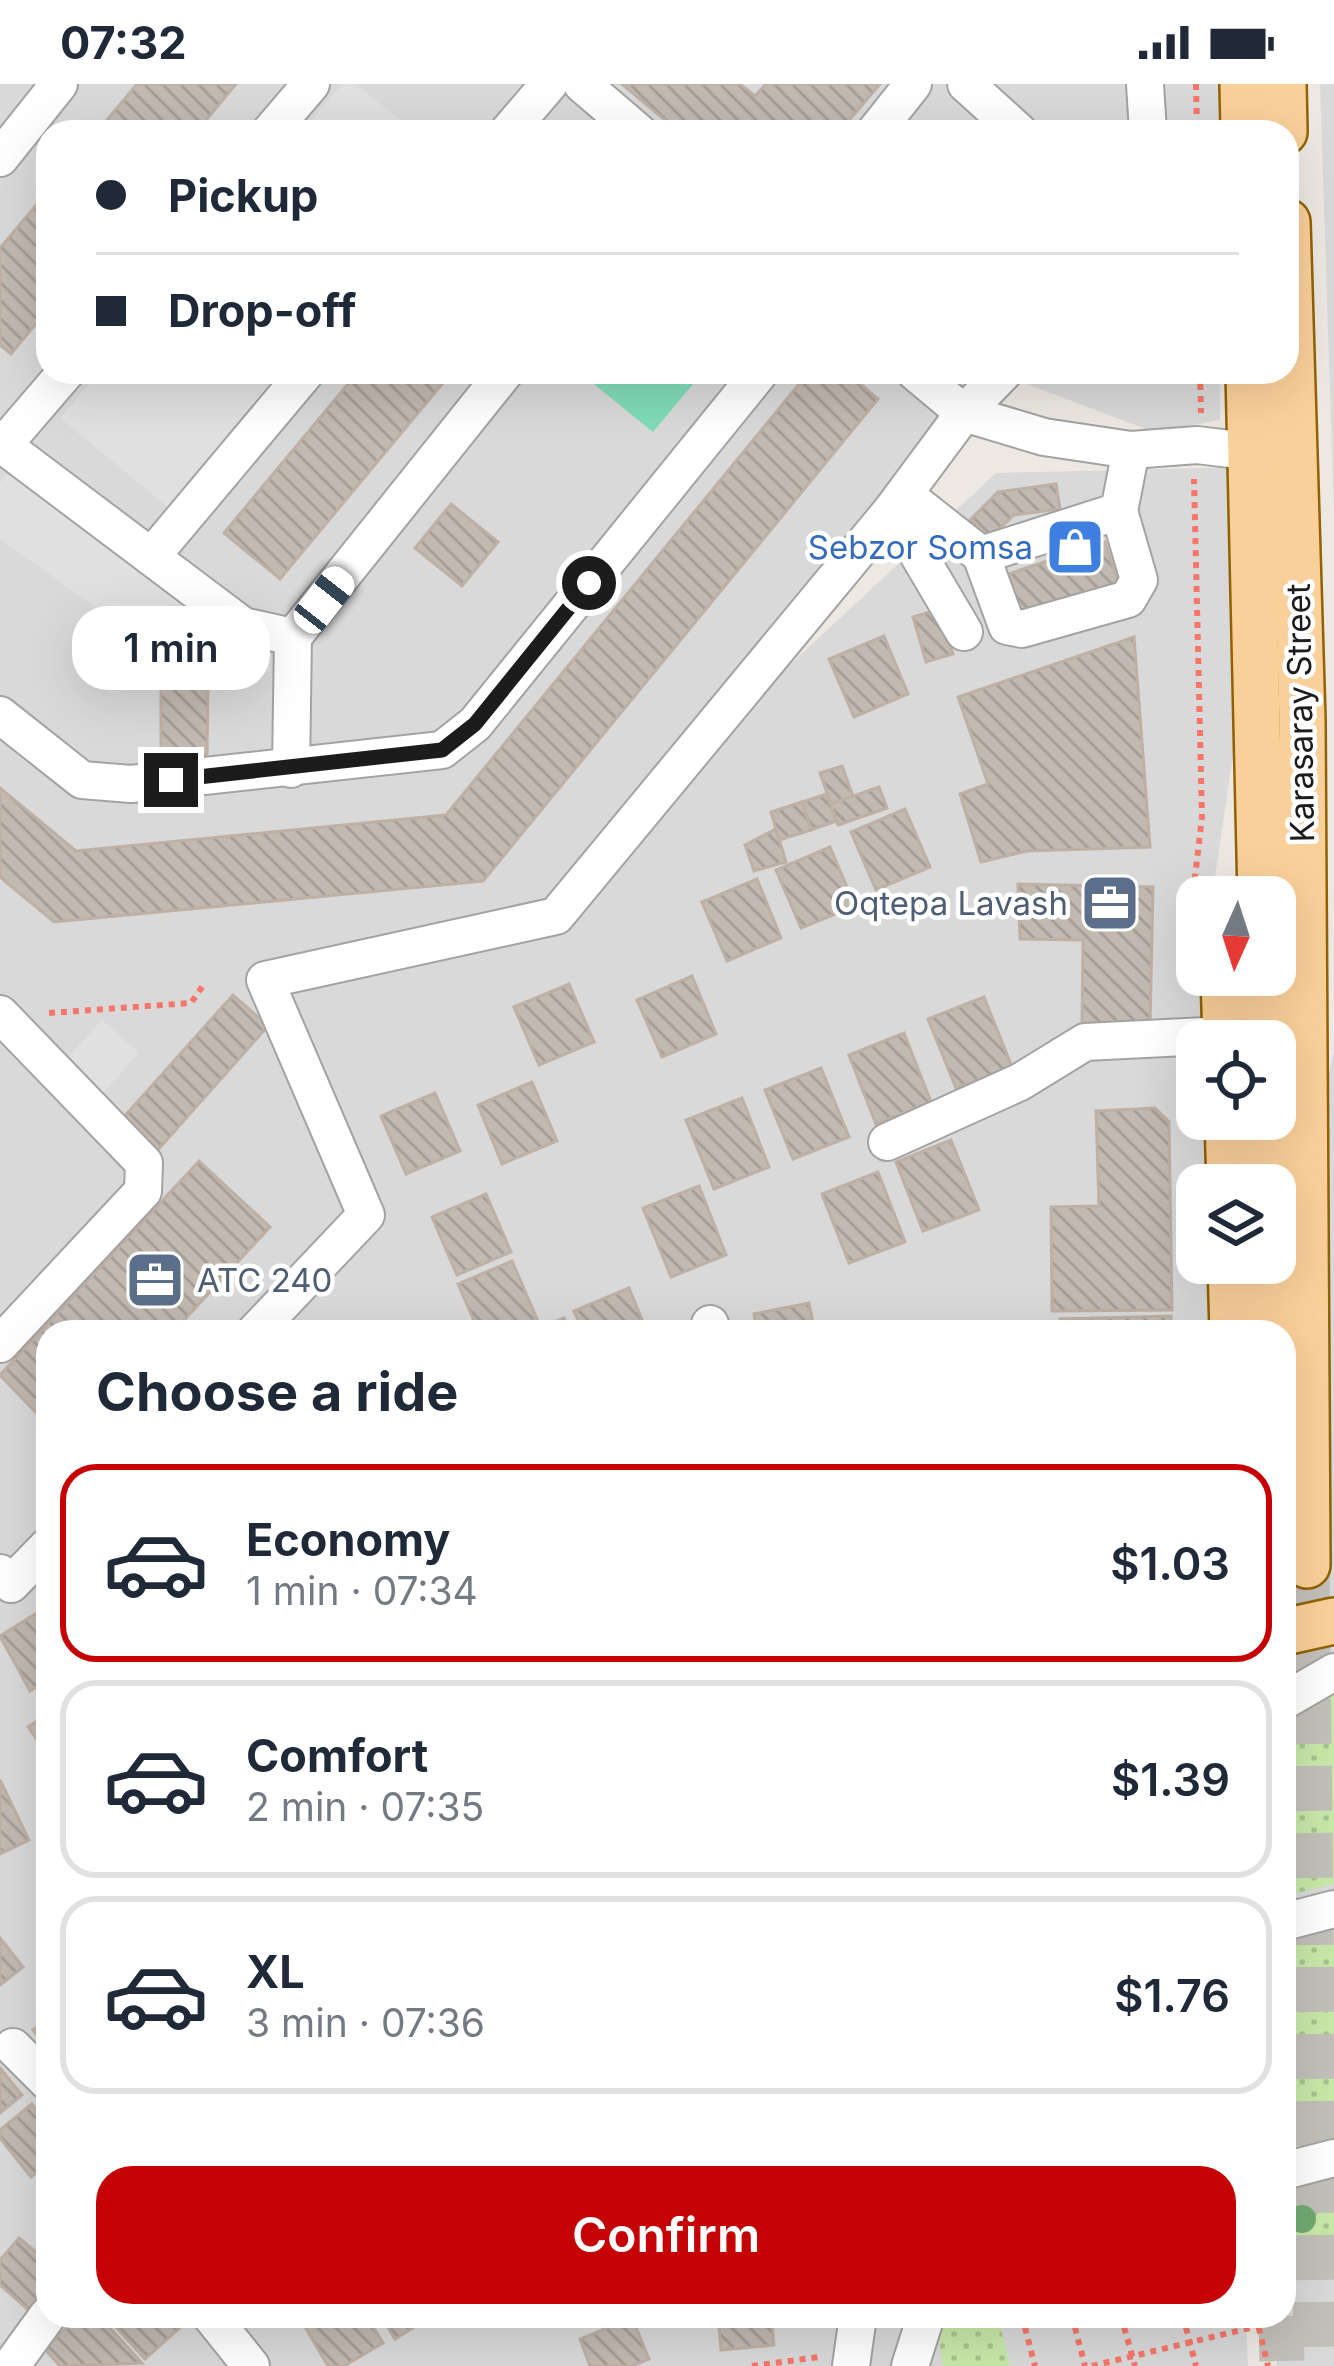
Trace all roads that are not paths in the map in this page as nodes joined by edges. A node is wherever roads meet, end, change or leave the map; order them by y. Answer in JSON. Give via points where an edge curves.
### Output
{"nodes":[{"id":1,"x":59,"y":84,"type":"edge"},
{"id":2,"x":311,"y":84,"type":"edge"},
{"id":3,"x":549,"y":84,"type":"edge"},
{"id":4,"x":582,"y":84,"type":"edge"},
{"id":5,"x":913,"y":84,"type":"edge"},
{"id":6,"x":966,"y":84,"type":"edge"},
{"id":7,"x":1145,"y":84,"type":"edge"},
{"id":8,"x":1243,"y":84,"type":"edge"},
{"id":9,"x":1283,"y":84,"type":"edge"},
{"id":10,"x":281,"y":120,"type":"edge"},
{"id":11,"x":518,"y":120,"type":"edge"},
{"id":12,"x":624,"y":120,"type":"edge"},
{"id":13,"x":884,"y":120,"type":"edge"},
{"id":14,"x":1006,"y":120,"type":"edge"},
{"id":15,"x":1147,"y":120,"type":"edge"},
{"id":16,"x":1244,"y":120,"type":"edge"},
{"id":17,"x":1284,"y":120,"type":"edge"},
{"id":18,"x":0,"y":158,"type":"edge"},
{"id":19,"x":55,"y":384,"type":"edge"},
{"id":20,"x":297,"y":384,"type":"edge"},
{"id":21,"x":495,"y":384,"type":"edge"},
{"id":22,"x":750,"y":384,"type":"edge"},
{"id":23,"x":929,"y":384,"type":"edge"},
{"id":24,"x":992,"y":384,"type":"edge"},
{"id":25,"x":1252,"y":384,"type":"edge"},
{"id":26,"x":1277,"y":384,"type":"edge"},
{"id":27,"x":964,"y":413,"type":"junction"},
{"id":28,"x":2,"y":443,"type":"edge"},
{"id":29,"x":1131,"y":450,"type":"junction"},
{"id":30,"x":1272,"y":454,"type":"junction"},
{"id":31,"x":898,"y":502,"type":"junction"},
{"id":32,"x":1119,"y":512,"type":"junction"},
{"id":33,"x":980,"y":555,"type":"junction"},
{"id":34,"x":151,"y":557,"type":"junction"},
{"id":35,"x":964,"y":632,"type":"dead end"},
{"id":36,"x":293,"y":637,"type":"junction"},
{"id":37,"x":1258,"y":710,"type":"junction"},
{"id":38,"x":0,"y":715,"type":"edge"},
{"id":39,"x":1302,"y":720,"type":"junction"},
{"id":40,"x":291,"y":769,"type":"junction"},
{"id":41,"x":1232,"y":876,"type":"edge"},
{"id":42,"x":1261,"y":876,"type":"edge"},
{"id":43,"x":1334,"y":901,"type":"edge"},
{"id":44,"x":2,"y":1015,"type":"edge"},
{"id":45,"x":1176,"y":1040,"type":"edge"},
{"id":46,"x":887,"y":1142,"type":"dead end"},
{"id":47,"x":1232,"y":1284,"type":"edge"},
{"id":48,"x":1268,"y":1284,"type":"edge"},
{"id":49,"x":266,"y":1320,"type":"edge"},
{"id":50,"x":1233,"y":1320,"type":"edge"},
{"id":51,"x":1269,"y":1320,"type":"edge"},
{"id":52,"x":0,"y":1344,"type":"edge"},
{"id":53,"x":36,"y":1558,"type":"edge"},
{"id":54,"x":1307,"y":1564,"type":"tunnel mouth"},
{"id":55,"x":0,"y":1573,"type":"edge"},
{"id":56,"x":1334,"y":1621,"type":"edge"},
{"id":57,"x":1296,"y":1631,"type":"edge"},
{"id":58,"x":1334,"y":1672,"type":"edge"},
{"id":59,"x":1296,"y":1694,"type":"edge"},
{"id":60,"x":1334,"y":1909,"type":"edge"},
{"id":61,"x":1296,"y":1919,"type":"edge"},
{"id":62,"x":13,"y":2047,"type":"dead end"},
{"id":63,"x":36,"y":2070,"type":"edge"},
{"id":64,"x":1334,"y":2158,"type":"edge"},
{"id":65,"x":1296,"y":2168,"type":"edge"},
{"id":66,"x":39,"y":2328,"type":"edge"},
{"id":67,"x":220,"y":2328,"type":"edge"},
{"id":68,"x":856,"y":2328,"type":"edge"},
{"id":69,"x":922,"y":2328,"type":"edge"},
{"id":70,"x":851,"y":2360,"type":"edge"},
{"id":71,"x":912,"y":2363,"type":"edge"},
{"id":72,"x":11,"y":2366,"type":"edge"},
{"id":73,"x":250,"y":2366,"type":"edge"}],
"edges":[{"from":1,"to":18,"type":"street"},
{"from":2,"to":10,"type":"street"},
{"from":3,"to":11,"type":"street"},
{"from":4,"to":12,"type":"street"},
{"from":5,"to":13,"type":"street"},
{"from":6,"to":14,"type":"street"},
{"from":7,"to":15,"type":"street"},
{"from":8,"to":16,"type":"main road"},
{"from":9,"to":17,"type":"main road"},
{"from":19,"to":28,"type":"street"},
{"from":20,"to":34,"type":"street"},
{"from":21,"to":36,"type":"street"},
{"from":22,"to":40,"type":"street","via":[[475,724],[442,750]]},
{"from":23,"to":27,"type":"street"},
{"from":24,"to":27,"type":"street"},
{"from":25,"to":30,"type":"main road","name":"Karasaray Street"},
{"from":26,"to":30,"type":"main road","name":"Karasaray Street"},
{"from":27,"to":29,"type":"street","via":[[1044,437]]},
{"from":27,"to":31,"type":"street"},
{"from":28,"to":34,"type":"street"},
{"from":29,"to":30,"type":"street","via":[[1197,445]]},
{"from":29,"to":32,"type":"street"},
{"from":30,"to":37,"type":"main road","name":"Karasaray Street"},
{"from":30,"to":39,"type":"main road","name":"Karasaray Street"},
{"from":31,"to":33,"type":"street"},
{"from":31,"to":35,"type":"street"},
{"from":31,"to":49,"type":"street","via":[[556,916],[265,980],[366,1215]]},
{"from":32,"to":33,"type":"street"},
{"from":32,"to":33,"type":"street","via":[[1139,580],[1128,599],[1022,629],[1007,626]]},
{"from":34,"to":36,"type":"street","via":[[243,626]]},
{"from":36,"to":40,"type":"street"},
{"from":37,"to":41,"type":"main road"},
{"from":37,"to":42,"type":"main road","name":"Karasaray Street"},
{"from":38,"to":40,"type":"street","via":[[82,780],[131,784]]},
{"from":39,"to":43,"type":"main road"},
{"from":39,"to":54,"type":"main road","name":"Karasaray Street"},
{"from":44,"to":52,"type":"street","via":[[144,1163],[146,1177],[143,1191]]},
{"from":45,"to":46,"type":"street","via":[[1085,1042],[1020,1082]]},
{"from":47,"to":50,"type":"main road"},
{"from":48,"to":51,"type":"main road"},
{"from":53,"to":55,"type":"street","via":[[11,1584]]},
{"from":56,"to":57,"type":"main road"},
{"from":58,"to":59,"type":"street"},
{"from":60,"to":61,"type":"street"},
{"from":62,"to":63,"type":"street"},
{"from":64,"to":65,"type":"street"},
{"from":66,"to":72,"type":"street"},
{"from":67,"to":73,"type":"street"},
{"from":68,"to":70,"type":"street"},
{"from":69,"to":71,"type":"street"}]}
